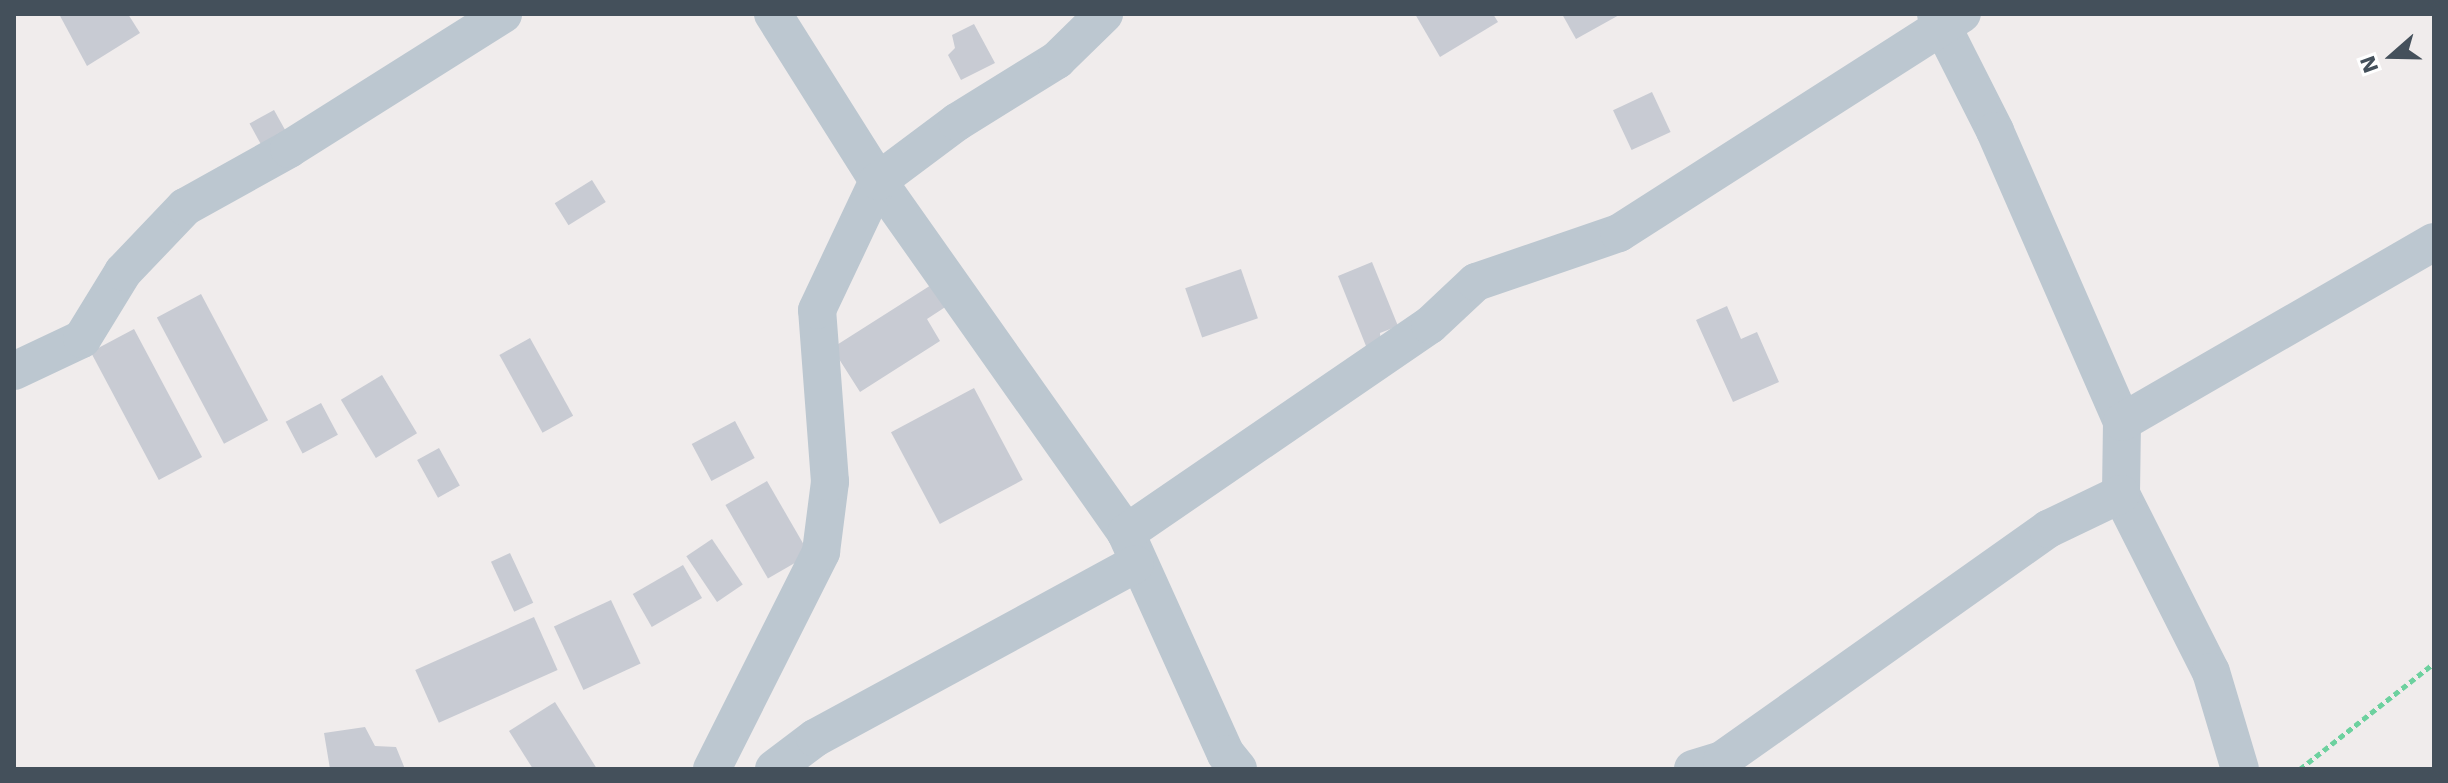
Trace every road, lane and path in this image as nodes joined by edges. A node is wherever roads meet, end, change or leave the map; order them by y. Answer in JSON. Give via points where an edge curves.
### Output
{"nodes":[{"id":1,"x":503,"y":14,"type":"edge"},
{"id":2,"x":773,"y":14,"type":"edge"},
{"id":3,"x":1104,"y":14,"type":"edge"},
{"id":4,"x":1947,"y":19,"type":"edge"},
{"id":5,"x":878,"y":181,"type":"junction"},
{"id":6,"x":2434,"y":242,"type":"edge"},
{"id":7,"x":14,"y":371,"type":"edge"},
{"id":8,"x":2122,"y":422,"type":"junction"},
{"id":9,"x":2121,"y":494,"type":"junction"},
{"id":10,"x":1130,"y":548,"type":"junction"},
{"id":11,"x":2434,"y":663,"type":"edge"},
{"id":12,"x":815,"y":754,"type":"edge"},
{"id":13,"x":712,"y":769,"type":"edge"},
{"id":14,"x":774,"y":769,"type":"edge"},
{"id":15,"x":1238,"y":769,"type":"edge"},
{"id":16,"x":1693,"y":769,"type":"edge"},
{"id":17,"x":2240,"y":769,"type":"edge"},
{"id":18,"x":2300,"y":769,"type":"edge"}],
"edges":[{"from":1,"to":7,"type":"street","via":[[289,149],[185,207],[123,272],[82,339]]},
{"from":2,"to":5,"type":"street"},
{"from":3,"to":5,"type":"street","via":[[1057,60],[957,122]]},
{"from":4,"to":8,"type":"street"},
{"from":4,"to":10,"type":"street","via":[[1619,233],[1476,282],[1430,325]]},
{"from":5,"to":10,"type":"street"},
{"from":5,"to":13,"type":"street","via":[[817,310],[830,482],[821,552]]},
{"from":6,"to":8,"type":"street"},
{"from":8,"to":9,"type":"street"},
{"from":9,"to":16,"type":"street","via":[[2048,529],[1722,760]]},
{"from":9,"to":17,"type":"street","via":[[2211,672]]},
{"from":10,"to":12,"type":"street"},
{"from":10,"to":15,"type":"street","via":[[1226,754]]},
{"from":11,"to":18,"type":"path"},
{"from":12,"to":14,"type":"street"}]}
